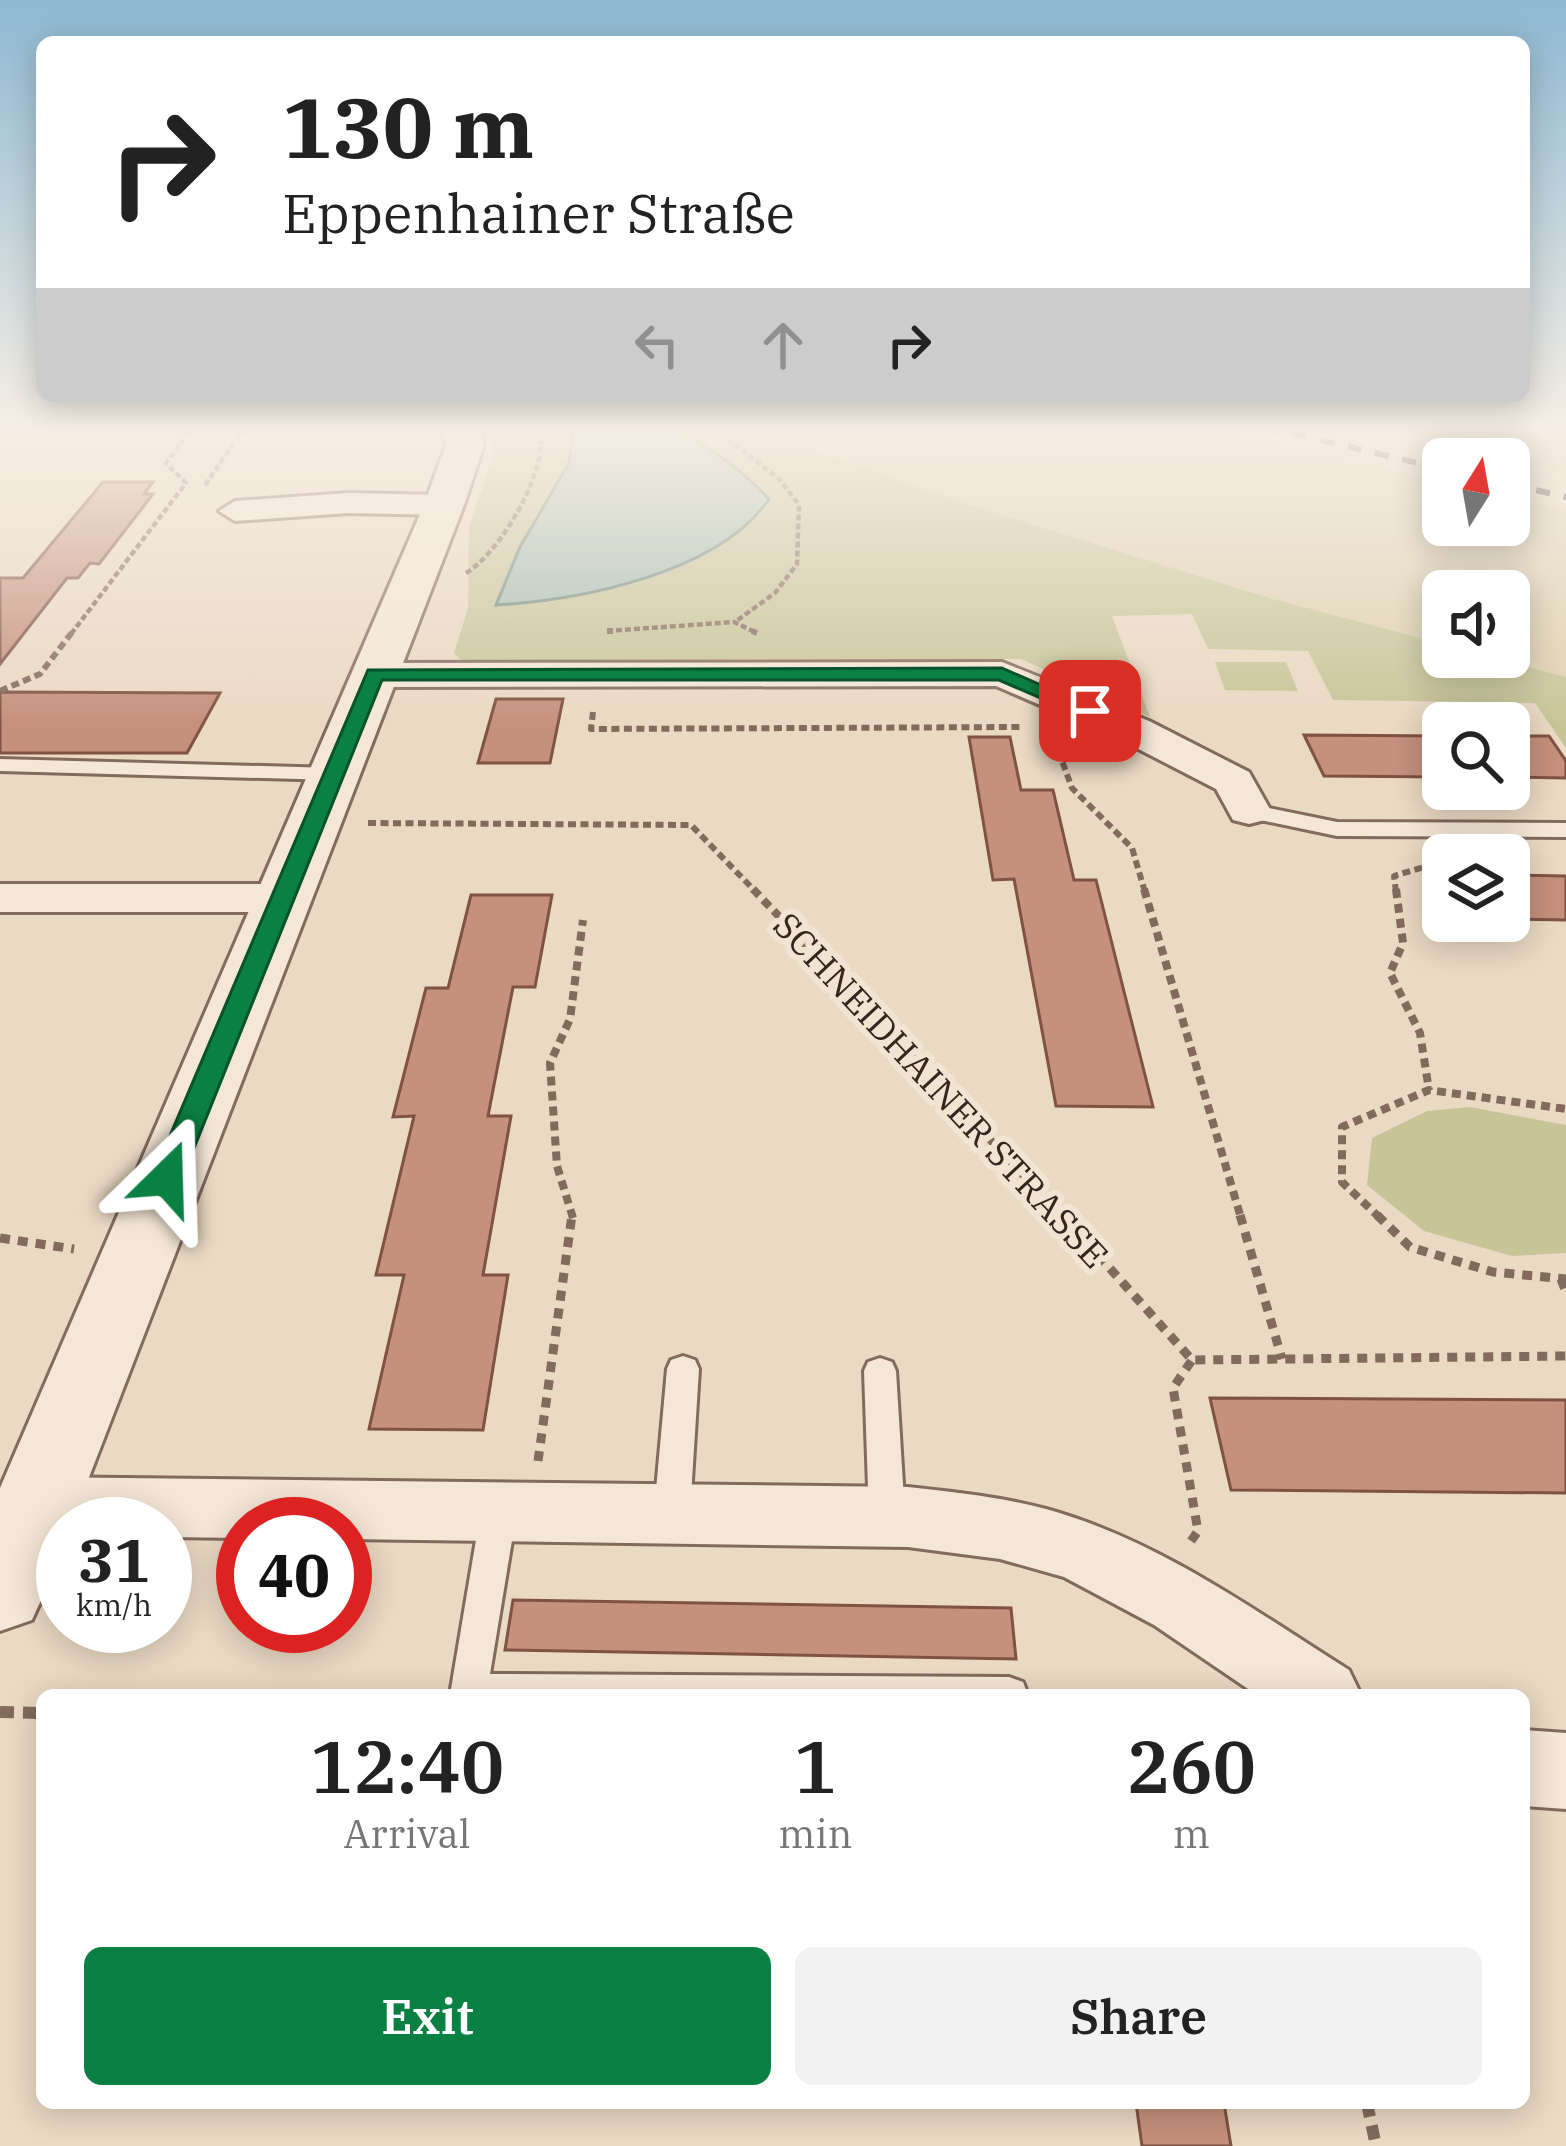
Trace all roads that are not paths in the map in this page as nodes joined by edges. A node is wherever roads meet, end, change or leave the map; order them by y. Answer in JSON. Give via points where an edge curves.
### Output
{"nodes":[{"id":1,"x":435,"y":527,"type":"edge"},
{"id":2,"x":375,"y":674,"type":"junction"},
{"id":3,"x":0,"y":765,"type":"edge"},
{"id":4,"x":323,"y":798,"type":"junction"},
{"id":5,"x":1249,"y":811,"type":"joint"},
{"id":6,"x":1566,"y":830,"type":"edge"},
{"id":7,"x":0,"y":898,"type":"edge"},
{"id":8,"x":280,"y":898,"type":"junction"},
{"id":9,"x":683,"y":1369,"type":"dead end"},
{"id":10,"x":880,"y":1371,"type":"dead end"},
{"id":11,"x":40,"y":1497,"type":"edge"},
{"id":12,"x":36,"y":1506,"type":"edge"},
{"id":13,"x":192,"y":1507,"type":"edge"},
{"id":14,"x":515,"y":1510,"type":"junction"},
{"id":15,"x":672,"y":1512,"type":"junction"},
{"id":16,"x":887,"y":1516,"type":"junction"},
{"id":17,"x":0,"y":1592,"type":"edge"},
{"id":18,"x":469,"y":1689,"type":"edge"},
{"id":19,"x":1313,"y":1689,"type":"edge"},
{"id":20,"x":1530,"y":1768,"type":"edge"},
{"id":21,"x":1566,"y":1771,"type":"edge"}],
"edges":[{"from":1,"to":2,"type":"street"},
{"from":2,"to":4,"type":"street"},
{"from":2,"to":5,"type":"street","via":[[1002,674],[1234,781]]},
{"from":3,"to":4,"type":"lane"},
{"from":4,"to":8,"type":"street"},
{"from":5,"to":6,"type":"lane","via":[[1337,830]]},
{"from":7,"to":8,"type":"street"},
{"from":8,"to":11,"type":"street"},
{"from":9,"to":15,"type":"lane"},
{"from":10,"to":16,"type":"lane"},
{"from":12,"to":17,"type":"street"},
{"from":13,"to":14,"type":"street"},
{"from":14,"to":15,"type":"street"},
{"from":14,"to":18,"type":"lane"},
{"from":15,"to":16,"type":"street"},
{"from":16,"to":19,"type":"street","via":[[1001,1528],[1089,1554]]},
{"from":20,"to":21,"type":"street"}]}
